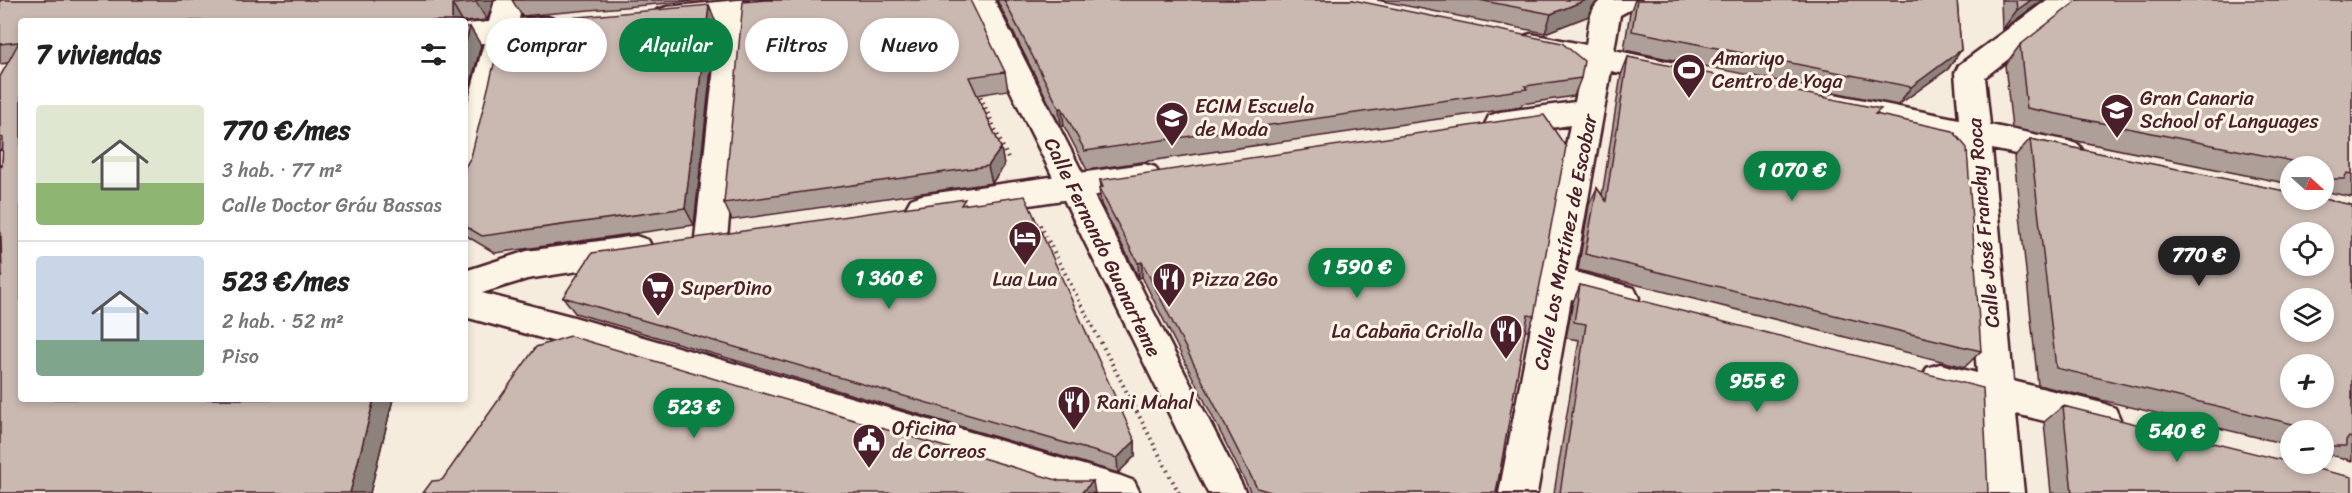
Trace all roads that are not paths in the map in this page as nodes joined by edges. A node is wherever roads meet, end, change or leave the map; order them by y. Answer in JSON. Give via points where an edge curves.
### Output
{"nodes":[{"id":1,"x":509,"y":0,"type":"edge"},
{"id":2,"x":838,"y":0,"type":"edge"},
{"id":3,"x":980,"y":0,"type":"edge"},
{"id":4,"x":1625,"y":0,"type":"edge"},
{"id":5,"x":2066,"y":0,"type":"edge"},
{"id":6,"x":734,"y":11,"type":"junction"},
{"id":7,"x":504,"y":18,"type":"edge"},
{"id":8,"x":653,"y":18,"type":"edge"},
{"id":9,"x":486,"y":32,"type":"edge"},
{"id":10,"x":468,"y":34,"type":"edge"},
{"id":11,"x":1499,"y":38,"type":"edge"},
{"id":12,"x":1599,"y":58,"type":"junction"},
{"id":13,"x":491,"y":72,"type":"edge"},
{"id":14,"x":1693,"y":77,"type":"edge"},
{"id":15,"x":1810,"y":100,"type":"edge"},
{"id":16,"x":1589,"y":111,"type":"junction"},
{"id":17,"x":1471,"y":128,"type":"edge"},
{"id":18,"x":1975,"y":134,"type":"junction"},
{"id":19,"x":2092,"y":158,"type":"edge"},
{"id":20,"x":468,"y":162,"type":"edge"},
{"id":21,"x":0,"y":163,"type":"edge"},
{"id":22,"x":18,"y":168,"type":"edge"},
{"id":23,"x":1167,"y":172,"type":"edge"},
{"id":24,"x":1074,"y":186,"type":"junction"},
{"id":25,"x":899,"y":211,"type":"edge"},
{"id":26,"x":746,"y":233,"type":"edge"},
{"id":27,"x":688,"y":242,"type":"junction"},
{"id":28,"x":1558,"y":282,"type":"junction"},
{"id":29,"x":468,"y":284,"type":"edge"},
{"id":30,"x":468,"y":304,"type":"edge"},
{"id":31,"x":1650,"y":305,"type":"edge"},
{"id":32,"x":1904,"y":370,"type":"edge"},
{"id":33,"x":1997,"y":393,"type":"junction"},
{"id":34,"x":2134,"y":427,"type":"edge"},
{"id":35,"x":1121,"y":493,"type":"edge"},
{"id":36,"x":1227,"y":493,"type":"edge"},
{"id":37,"x":1518,"y":493,"type":"edge"},
{"id":38,"x":2005,"y":493,"type":"edge"}],
"edges":[{"from":1,"to":7,"type":"street"},
{"from":2,"to":6,"type":"street"},
{"from":3,"to":24,"type":"street","name":"Calle Fernando Guanarteme"},
{"from":4,"to":12,"type":"street","name":"Calle Los Martínez de Escobar","via":[[1607,10]]},
{"from":5,"to":18,"type":"street","name":"Calle José Franchy Roca","via":[[1970,73]]},
{"from":6,"to":8,"type":"street"},
{"from":6,"to":27,"type":"street"},
{"from":9,"to":10,"type":"street"},
{"from":11,"to":12,"type":"street"},
{"from":12,"to":14,"type":"street"},
{"from":12,"to":16,"type":"street","name":"Calle Los Martínez de Escobar"},
{"from":13,"to":20,"type":"street"},
{"from":15,"to":18,"type":"street"},
{"from":16,"to":17,"type":"street"},
{"from":16,"to":28,"type":"street","name":"Calle Los Martínez de Escobar"},
{"from":18,"to":19,"type":"street"},
{"from":18,"to":33,"type":"street","name":"Calle José Franchy Roca"},
{"from":21,"to":22,"type":"street"},
{"from":23,"to":24,"type":"street"},
{"from":24,"to":25,"type":"street"},
{"from":24,"to":36,"type":"street","name":"Calle Fernando Guanarteme"},
{"from":26,"to":27,"type":"street"},
{"from":27,"to":29,"type":"street","via":[[527,265]]},
{"from":28,"to":31,"type":"street"},
{"from":28,"to":37,"type":"street","name":"Calle Los Martínez de Escobar"},
{"from":30,"to":35,"type":"street","via":[[541,340]]},
{"from":32,"to":33,"type":"street"},
{"from":33,"to":34,"type":"street"},
{"from":33,"to":38,"type":"street","name":"Calle José Franchy Roca"}]}
